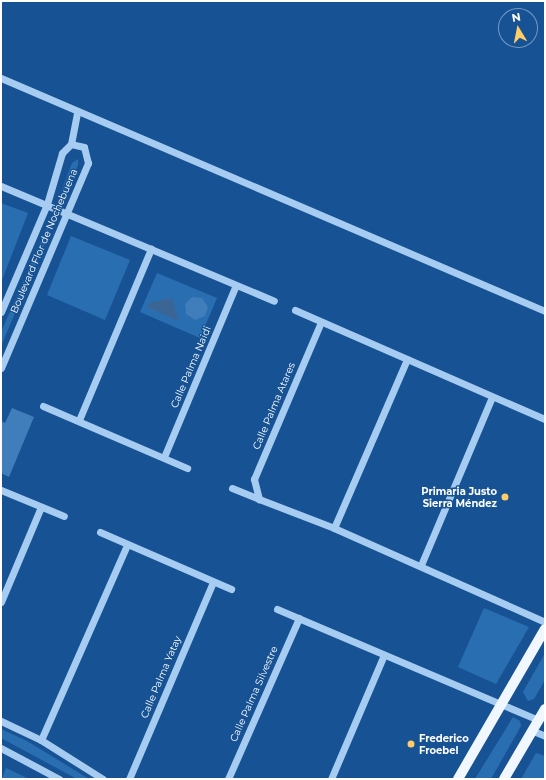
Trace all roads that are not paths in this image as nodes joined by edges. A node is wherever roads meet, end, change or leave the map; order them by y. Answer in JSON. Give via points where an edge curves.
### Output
{"nodes":[{"id":1,"x":1,"y":78,"type":"edge"},
{"id":2,"x":77,"y":112,"type":"junction"},
{"id":3,"x":71,"y":144,"type":"junction"},
{"id":4,"x":1,"y":186,"type":"edge"},
{"id":5,"x":47,"y":204,"type":"junction"},
{"id":6,"x":66,"y":213,"type":"junction"},
{"id":7,"x":150,"y":249,"type":"junction"},
{"id":8,"x":236,"y":285,"type":"junction"},
{"id":9,"x":274,"y":301,"type":"dead end"},
{"id":10,"x":295,"y":310,"type":"dead end"},
{"id":11,"x":545,"y":311,"type":"edge"},
{"id":12,"x":1,"y":312,"type":"edge"},
{"id":13,"x":321,"y":322,"type":"junction"},
{"id":14,"x":407,"y":359,"type":"junction"},
{"id":15,"x":1,"y":368,"type":"edge"},
{"id":16,"x":492,"y":397,"type":"junction"},
{"id":17,"x":44,"y":406,"type":"dead end"},
{"id":18,"x":545,"y":419,"type":"edge"},
{"id":19,"x":80,"y":420,"type":"junction"},
{"id":20,"x":164,"y":457,"type":"junction"},
{"id":21,"x":187,"y":468,"type":"dead end"},
{"id":22,"x":232,"y":488,"type":"dead end"},
{"id":23,"x":1,"y":490,"type":"edge"},
{"id":24,"x":258,"y":499,"type":"junction"},
{"id":25,"x":41,"y":507,"type":"junction"},
{"id":26,"x":64,"y":516,"type":"dead end"},
{"id":27,"x":334,"y":528,"type":"junction"},
{"id":28,"x":100,"y":532,"type":"dead end"},
{"id":29,"x":127,"y":545,"type":"junction"},
{"id":30,"x":421,"y":565,"type":"junction"},
{"id":31,"x":212,"y":582,"type":"junction"},
{"id":32,"x":231,"y":589,"type":"dead end"},
{"id":33,"x":1,"y":602,"type":"edge"},
{"id":34,"x":277,"y":609,"type":"dead end"},
{"id":35,"x":299,"y":618,"type":"junction"},
{"id":36,"x":545,"y":622,"type":"edge"},
{"id":37,"x":545,"y":629,"type":"edge"},
{"id":38,"x":384,"y":655,"type":"junction"},
{"id":39,"x":502,"y":705,"type":"junction"},
{"id":40,"x":545,"y":709,"type":"edge"},
{"id":41,"x":539,"y":720,"type":"junction"},
{"id":42,"x":1,"y":721,"type":"edge"},
{"id":43,"x":532,"y":730,"type":"junction"},
{"id":44,"x":545,"y":736,"type":"edge"},
{"id":45,"x":41,"y":740,"type":"junction"},
{"id":46,"x":1,"y":748,"type":"edge"},
{"id":47,"x":59,"y":779,"type":"edge"},
{"id":48,"x":103,"y":779,"type":"edge"},
{"id":49,"x":129,"y":779,"type":"edge"},
{"id":50,"x":228,"y":779,"type":"edge"},
{"id":51,"x":331,"y":779,"type":"edge"},
{"id":52,"x":458,"y":779,"type":"edge"},
{"id":53,"x":504,"y":779,"type":"edge"}],
"edges":[{"from":1,"to":2,"type":"street"},
{"from":2,"to":3,"type":"street"},
{"from":2,"to":11,"type":"street"},
{"from":3,"to":5,"type":"street","name":"Boulevard Flor de Nochebuena","via":[[62,153]]},
{"from":3,"to":6,"type":"street","name":"Boulevard Flor de Nochebuena","via":[[84,147],[88,163]]},
{"from":4,"to":5,"type":"street"},
{"from":5,"to":6,"type":"street"},
{"from":5,"to":12,"type":"street","name":"Boulevard Flor de Nochebuena"},
{"from":6,"to":7,"type":"street"},
{"from":6,"to":15,"type":"street","name":"Boulevard Flor de Nochebuena"},
{"from":7,"to":8,"type":"street"},
{"from":7,"to":19,"type":"street"},
{"from":8,"to":9,"type":"street"},
{"from":8,"to":20,"type":"street","name":"Calle Palma Naidi"},
{"from":10,"to":13,"type":"street"},
{"from":13,"to":14,"type":"street"},
{"from":13,"to":24,"type":"street","name":"Calle Palma Atares","via":[[254,479]]},
{"from":14,"to":16,"type":"street"},
{"from":14,"to":27,"type":"street"},
{"from":16,"to":18,"type":"street"},
{"from":16,"to":30,"type":"street"},
{"from":17,"to":19,"type":"street"},
{"from":19,"to":20,"type":"street"},
{"from":20,"to":21,"type":"street"},
{"from":22,"to":24,"type":"street"},
{"from":23,"to":25,"type":"street"},
{"from":24,"to":27,"type":"street"},
{"from":25,"to":26,"type":"street"},
{"from":25,"to":33,"type":"street"},
{"from":27,"to":30,"type":"street"},
{"from":28,"to":29,"type":"street"},
{"from":29,"to":31,"type":"street"},
{"from":29,"to":45,"type":"street"},
{"from":30,"to":36,"type":"street"},
{"from":31,"to":32,"type":"street"},
{"from":31,"to":49,"type":"street","name":"Calle Palma Yatay"},
{"from":34,"to":35,"type":"street"},
{"from":35,"to":38,"type":"street"},
{"from":35,"to":50,"type":"street","name":"Calle Palma Silvestre"},
{"from":37,"to":39,"type":"main road"},
{"from":38,"to":39,"type":"street"},
{"from":38,"to":51,"type":"street"},
{"from":39,"to":41,"type":"street"},
{"from":39,"to":52,"type":"main road"},
{"from":40,"to":41,"type":"main road"},
{"from":41,"to":43,"type":"main road"},
{"from":42,"to":45,"type":"street"},
{"from":43,"to":44,"type":"street"},
{"from":43,"to":53,"type":"main road"},
{"from":45,"to":48,"type":"street"},
{"from":46,"to":47,"type":"street"}]}
